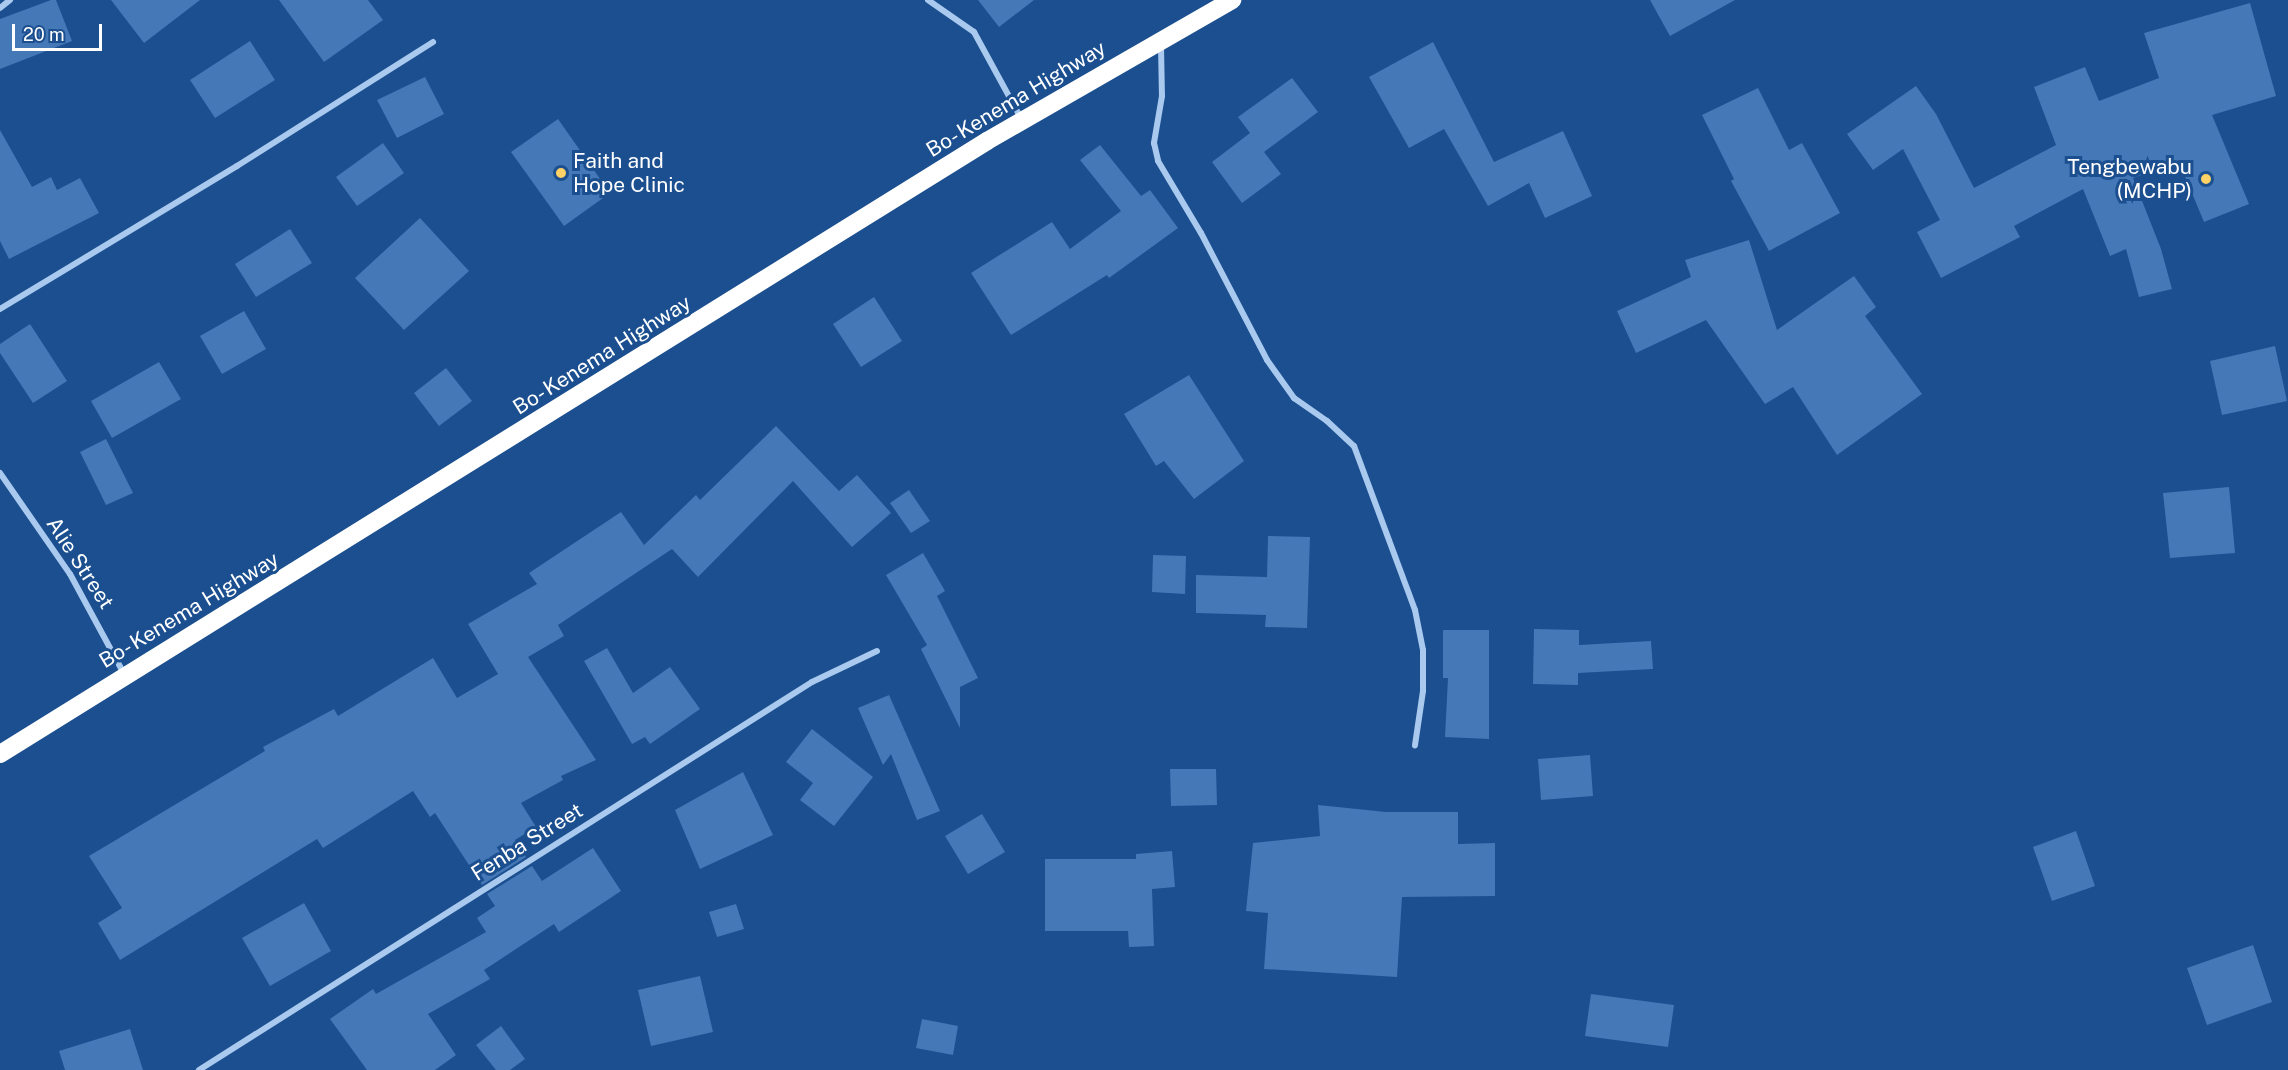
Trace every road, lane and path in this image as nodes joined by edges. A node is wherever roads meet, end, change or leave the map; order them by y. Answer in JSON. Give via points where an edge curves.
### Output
{"nodes":[{"id":1,"x":10,"y":0,"type":"edge"},
{"id":2,"x":928,"y":0,"type":"edge"},
{"id":3,"x":1232,"y":0,"type":"edge"},
{"id":4,"x":0,"y":8,"type":"edge"},
{"id":5,"x":1161,"y":39,"type":"junction"},
{"id":6,"x":433,"y":42,"type":"dead end"},
{"id":7,"x":1023,"y":120,"type":"junction"},
{"id":8,"x":0,"y":309,"type":"edge"},
{"id":9,"x":0,"y":473,"type":"edge"},
{"id":10,"x":878,"y":651,"type":"dead end"},
{"id":11,"x":124,"y":674,"type":"junction"},
{"id":12,"x":1416,"y":745,"type":"dead end"},
{"id":13,"x":0,"y":754,"type":"edge"},
{"id":14,"x":199,"y":1070,"type":"edge"}],
"edges":[{"from":1,"to":4,"type":"street"},
{"from":2,"to":7,"type":"street","via":[[974,32]]},
{"from":3,"to":5,"type":"highway","name":"Bo- Kenema Highway"},
{"from":5,"to":7,"type":"highway","name":"Bo- Kenema Highway"},
{"from":5,"to":12,"type":"street","via":[[1162,96],[1154,143],[1158,161],[1274,369],[1294,398],[1328,421],[1354,446],[1416,610],[1424,650],[1424,691]]},
{"from":6,"to":8,"type":"street"},
{"from":7,"to":11,"type":"highway","name":"Bo- Kenema Highway"},
{"from":9,"to":11,"type":"street","name":"Alie Street","via":[[70,574]]},
{"from":10,"to":14,"type":"street","name":"Fenba Street","via":[[802,688]]},
{"from":11,"to":13,"type":"highway","name":"Bo- Kenema Highway"}]}
